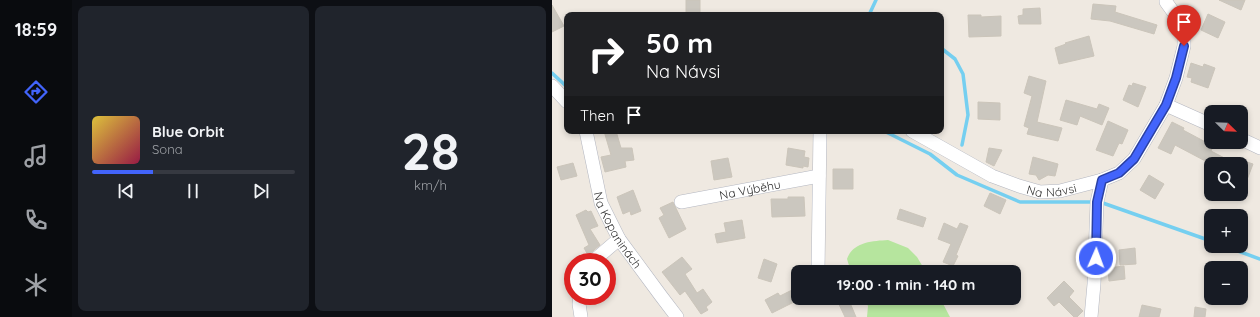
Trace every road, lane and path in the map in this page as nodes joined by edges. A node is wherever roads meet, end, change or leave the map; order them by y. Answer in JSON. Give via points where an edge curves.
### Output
{"nodes":[{"id":1,"x":1166,"y":0,"type":"edge"},
{"id":2,"x":552,"y":86,"type":"edge"},
{"id":3,"x":564,"y":99,"type":"edge"},
{"id":4,"x":1166,"y":105,"type":"junction"},
{"id":5,"x":1204,"y":122,"type":"edge"},
{"id":6,"x":587,"y":134,"type":"edge"},
{"id":7,"x":820,"y":134,"type":"edge"},
{"id":8,"x":917,"y":134,"type":"edge"},
{"id":9,"x":1248,"y":142,"type":"edge"},
{"id":10,"x":1260,"y":148,"type":"edge"},
{"id":11,"x":820,"y":176,"type":"junction"},
{"id":12,"x":1102,"y":180,"type":"junction"},
{"id":13,"x":681,"y":202,"type":"dead end"},
{"id":14,"x":619,"y":239,"type":"junction"},
{"id":15,"x":603,"y":253,"type":"edge"},
{"id":16,"x":818,"y":265,"type":"edge"},
{"id":17,"x":579,"y":305,"type":"edge"},
{"id":18,"x":1092,"y":316,"type":"edge"},
{"id":19,"x":582,"y":317,"type":"edge"},
{"id":20,"x":677,"y":317,"type":"edge"}],
"edges":[{"from":1,"to":4,"type":"street","name":"Na Návsi","via":[[1184,27],[1184,46]]},
{"from":2,"to":3,"type":"street"},
{"from":4,"to":5,"type":"street"},
{"from":4,"to":12,"type":"street","name":"Na Návsi","via":[[1134,159],[1119,173]]},
{"from":6,"to":14,"type":"street","name":"Na Kopaninách","via":[[601,203]]},
{"from":7,"to":11,"type":"street"},
{"from":8,"to":12,"type":"street","name":"Na Návsi","via":[[992,176],[1040,192],[1060,191]]},
{"from":9,"to":10,"type":"street"},
{"from":11,"to":13,"type":"street","name":"Na Výběhu"},
{"from":11,"to":16,"type":"street"},
{"from":12,"to":18,"type":"street","via":[[1097,202]]},
{"from":14,"to":15,"type":"street"},
{"from":14,"to":20,"type":"street","name":"Na Kopaninách"},
{"from":17,"to":19,"type":"street"}]}
